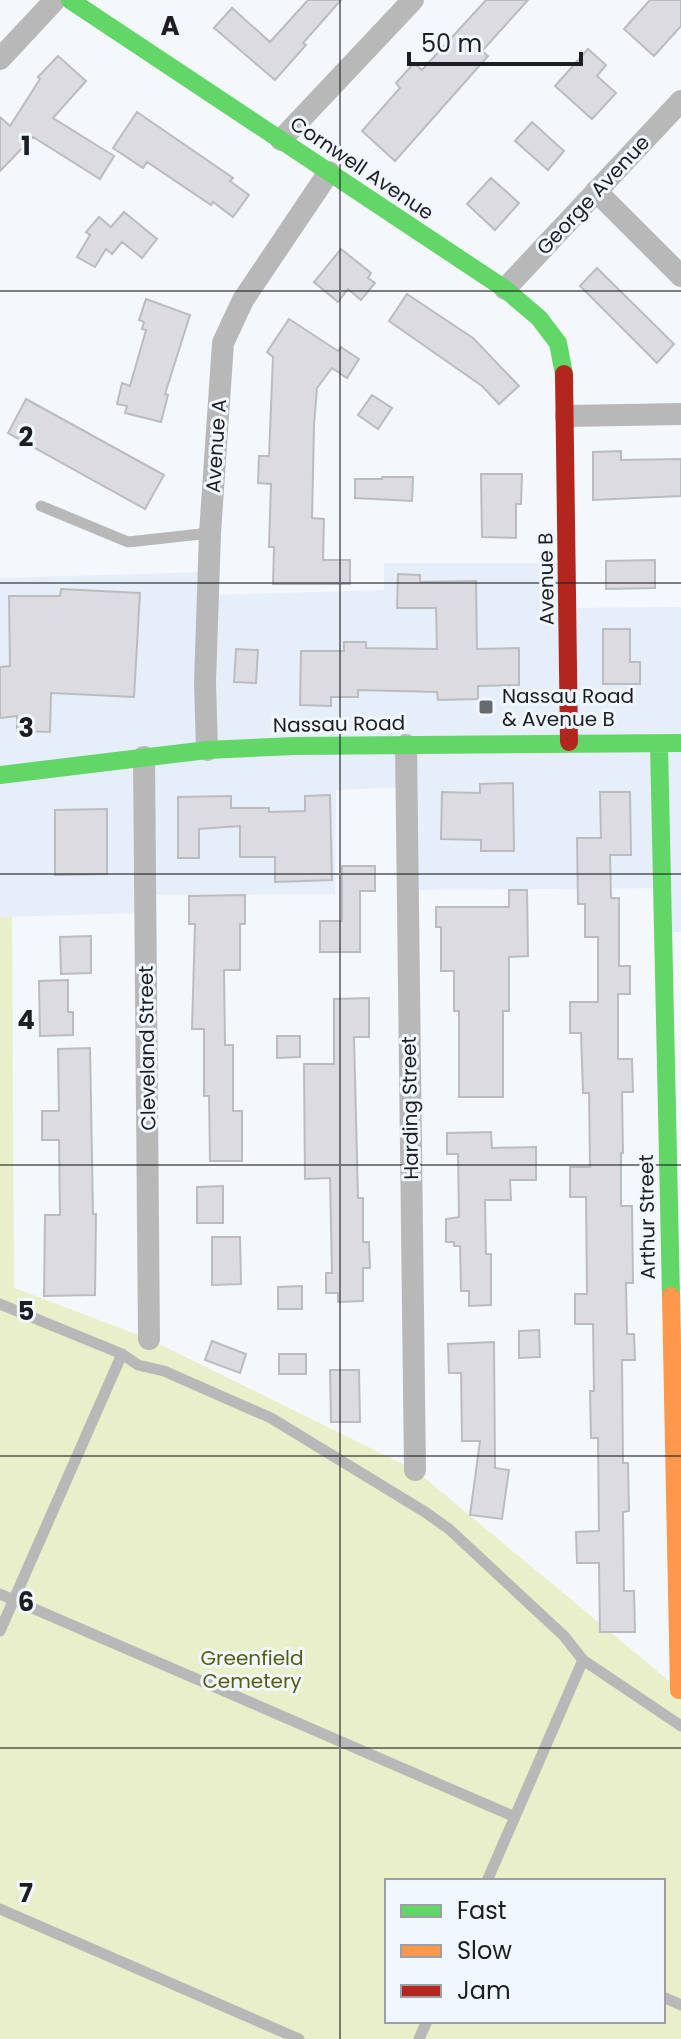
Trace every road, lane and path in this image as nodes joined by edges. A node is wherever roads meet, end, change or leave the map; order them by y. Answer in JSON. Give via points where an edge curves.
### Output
{"nodes":[{"id":1,"x":55,"y":0,"type":"edge"},
{"id":2,"x":70,"y":0,"type":"edge"},
{"id":3,"x":413,"y":0,"type":"edge"},
{"id":4,"x":0,"y":59,"type":"edge"},
{"id":5,"x":681,"y":101,"type":"edge"},
{"id":6,"x":281,"y":140,"type":"junction"},
{"id":7,"x":329,"y":172,"type":"junction"},
{"id":8,"x":596,"y":191,"type":"junction"},
{"id":9,"x":681,"y":276,"type":"edge"},
{"id":10,"x":505,"y":289,"type":"junction"},
{"id":11,"x":681,"y":414,"type":"edge"},
{"id":12,"x":566,"y":416,"type":"junction"},
{"id":13,"x":41,"y":506,"type":"dead end"},
{"id":14,"x":210,"y":533,"type":"junction"},
{"id":15,"x":569,"y":742,"type":"junction"},
{"id":16,"x":681,"y":743,"type":"edge"},
{"id":17,"x":659,"y":744,"type":"junction"},
{"id":18,"x":406,"y":745,"type":"junction"},
{"id":19,"x":207,"y":750,"type":"junction"},
{"id":20,"x":144,"y":757,"type":"junction"},
{"id":21,"x":0,"y":775,"type":"edge"},
{"id":22,"x":0,"y":1304,"type":"edge"},
{"id":23,"x":149,"y":1339,"type":"dead end"},
{"id":24,"x":122,"y":1354,"type":"junction"},
{"id":25,"x":415,"y":1470,"type":"dead end"},
{"id":26,"x":0,"y":1594,"type":"edge"},
{"id":27,"x":14,"y":1600,"type":"junction"},
{"id":28,"x":0,"y":1631,"type":"edge"},
{"id":29,"x":583,"y":1660,"type":"junction"},
{"id":30,"x":679,"y":1690,"type":"dead end"},
{"id":31,"x":681,"y":1726,"type":"edge"},
{"id":32,"x":515,"y":1817,"type":"junction"},
{"id":33,"x":488,"y":1879,"type":"edge"},
{"id":34,"x":0,"y":1909,"type":"edge"},
{"id":35,"x":299,"y":2039,"type":"edge"}],
"edges":[{"from":1,"to":4,"type":"street"},
{"from":2,"to":6,"type":"street","name":"Cornwell Avenue"},
{"from":3,"to":6,"type":"street"},
{"from":5,"to":8,"type":"street","name":"George Avenue"},
{"from":6,"to":7,"type":"street","name":"Cornwell Avenue"},
{"from":7,"to":10,"type":"street","name":"Cornwell Avenue"},
{"from":7,"to":14,"type":"street","name":"Avenue A","via":[[243,300],[223,343]]},
{"from":8,"to":9,"type":"street"},
{"from":8,"to":10,"type":"street","name":"George Avenue"},
{"from":10,"to":12,"type":"street","name":"Cornwell Avenue","via":[[558,343]]},
{"from":11,"to":12,"type":"street"},
{"from":12,"to":15,"type":"street","name":"Avenue B"},
{"from":13,"to":14,"type":"lane","via":[[128,542]]},
{"from":14,"to":19,"type":"street","name":"Avenue A"},
{"from":15,"to":17,"type":"street","name":"Nassau Road"},
{"from":15,"to":18,"type":"street","name":"Nassau Road"},
{"from":16,"to":17,"type":"street","name":"Nassau Road"},
{"from":17,"to":30,"type":"street","name":"Arthur Street"},
{"from":18,"to":19,"type":"street","name":"Nassau Road"},
{"from":18,"to":25,"type":"street","name":"Harding Street"},
{"from":19,"to":20,"type":"street","name":"Nassau Road"},
{"from":20,"to":21,"type":"street","name":"Nassau Road"},
{"from":20,"to":23,"type":"street","name":"Cleveland Street"},
{"from":22,"to":24,"type":"lane"},
{"from":24,"to":27,"type":"lane"},
{"from":24,"to":29,"type":"lane","via":[[271,1418],[425,1512],[564,1636]]},
{"from":26,"to":27,"type":"lane"},
{"from":27,"to":28,"type":"lane"},
{"from":27,"to":32,"type":"lane"},
{"from":29,"to":31,"type":"lane"},
{"from":29,"to":32,"type":"lane"},
{"from":32,"to":33,"type":"lane"},
{"from":34,"to":35,"type":"lane"}]}
